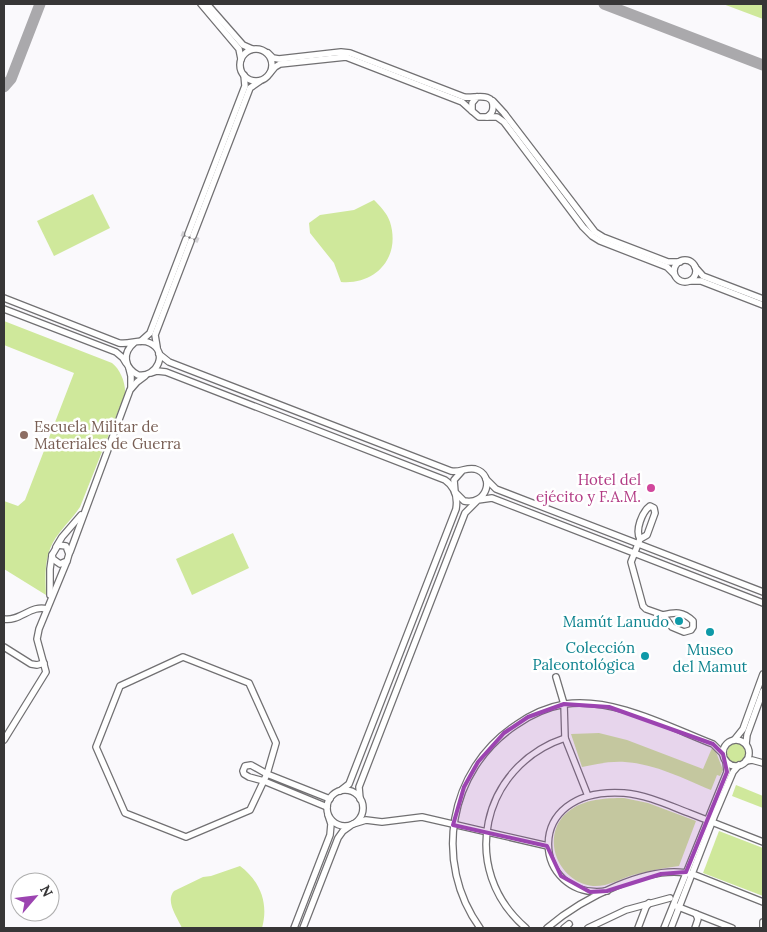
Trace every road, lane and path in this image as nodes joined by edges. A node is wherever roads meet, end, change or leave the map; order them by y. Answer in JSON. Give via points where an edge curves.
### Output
{"nodes":[{"id":1,"x":201,"y":4,"type":"edge"},
{"id":2,"x":207,"y":4,"type":"edge"},
{"id":3,"x":252,"y":49,"type":"junction"},
{"id":4,"x":268,"y":53,"type":"junction"},
{"id":5,"x":241,"y":59,"type":"junction"},
{"id":6,"x":358,"y":59,"type":"junction"},
{"id":7,"x":270,"y":73,"type":"junction"},
{"id":8,"x":244,"y":75,"type":"junction"},
{"id":9,"x":260,"y":80,"type":"junction"},
{"id":10,"x":477,"y":97,"type":"junction"},
{"id":11,"x":490,"y":99,"type":"junction"},
{"id":12,"x":472,"y":111,"type":"junction"},
{"id":13,"x":487,"y":117,"type":"junction"},
{"id":14,"x":194,"y":225,"type":"junction"},
{"id":15,"x":190,"y":237,"type":"junction"},
{"id":16,"x":184,"y":251,"type":"junction"},
{"id":17,"x":680,"y":262,"type":"junction"},
{"id":18,"x":695,"y":267,"type":"junction"},
{"id":19,"x":674,"y":274,"type":"junction"},
{"id":20,"x":691,"y":281,"type":"junction"},
{"id":21,"x":4,"y":298,"type":"edge"},
{"id":22,"x":763,"y":303,"type":"edge"},
{"id":23,"x":4,"y":309,"type":"edge"},
{"id":24,"x":136,"y":342,"type":"junction"},
{"id":25,"x":158,"y":352,"type":"junction"},
{"id":26,"x":128,"y":366,"type":"junction"},
{"id":27,"x":148,"y":374,"type":"junction"},
{"id":28,"x":130,"y":390,"type":"junction"},
{"id":29,"x":462,"y":471,"type":"junction"},
{"id":30,"x":485,"y":477,"type":"junction"},
{"id":31,"x":455,"y":492,"type":"junction"},
{"id":32,"x":478,"y":500,"type":"junction"},
{"id":33,"x":87,"y":504,"type":"junction"},
{"id":34,"x":639,"y":541,"type":"junction"},
{"id":35,"x":55,"y":548,"type":"junction"},
{"id":36,"x":634,"y":553,"type":"junction"},
{"id":37,"x":69,"y":554,"type":"junction"},
{"id":38,"x":52,"y":555,"type":"junction"},
{"id":39,"x":66,"y":561,"type":"junction"},
{"id":40,"x":763,"y":592,"type":"edge"},
{"id":41,"x":763,"y":603,"type":"edge"},
{"id":42,"x":48,"y":607,"type":"junction"},
{"id":43,"x":663,"y":615,"type":"junction"},
{"id":44,"x":4,"y":619,"type":"edge"},
{"id":45,"x":4,"y":647,"type":"edge"},
{"id":46,"x":44,"y":663,"type":"junction"},
{"id":47,"x":763,"y":674,"type":"edge"},
{"id":48,"x":556,"y":676,"type":"dead end"},
{"id":49,"x":763,"y":691,"type":"edge"},
{"id":50,"x":564,"y":704,"type":"junction"},
{"id":51,"x":565,"y":738,"type":"junction"},
{"id":52,"x":4,"y":740,"type":"edge"},
{"id":53,"x":735,"y":740,"type":"junction"},
{"id":54,"x":728,"y":742,"type":"junction"},
{"id":55,"x":713,"y":744,"type":"junction"},
{"id":56,"x":746,"y":744,"type":"junction"},
{"id":57,"x":749,"y":752,"type":"junction"},
{"id":58,"x":723,"y":754,"type":"junction"},
{"id":59,"x":755,"y":760,"type":"junction"},
{"id":60,"x":726,"y":761,"type":"junction"},
{"id":61,"x":746,"y":761,"type":"junction"},
{"id":62,"x":763,"y":763,"type":"edge"},
{"id":63,"x":739,"y":765,"type":"junction"},
{"id":64,"x":267,"y":774,"type":"junction"},
{"id":65,"x":264,"y":781,"type":"junction"},
{"id":66,"x":291,"y":784,"type":"junction"},
{"id":67,"x":289,"y":791,"type":"junction"},
{"id":68,"x":340,"y":791,"type":"junction"},
{"id":69,"x":588,"y":796,"type":"junction"},
{"id":70,"x":330,"y":799,"type":"junction"},
{"id":71,"x":361,"y":802,"type":"junction"},
{"id":72,"x":327,"y":807,"type":"junction"},
{"id":73,"x":328,"y":815,"type":"junction"},
{"id":74,"x":374,"y":820,"type":"junction"},
{"id":75,"x":709,"y":821,"type":"junction"},
{"id":76,"x":352,"y":825,"type":"junction"},
{"id":77,"x":454,"y":825,"type":"junction"},
{"id":78,"x":486,"y":832,"type":"junction"},
{"id":79,"x":763,"y":842,"type":"edge"},
{"id":80,"x":548,"y":846,"type":"junction"},
{"id":81,"x":689,"y":873,"type":"junction"},
{"id":82,"x":591,"y":895,"type":"junction"},
{"id":83,"x":670,"y":898,"type":"dead end"},
{"id":84,"x":763,"y":902,"type":"edge"},
{"id":85,"x":676,"y":906,"type":"junction"},
{"id":86,"x":644,"y":907,"type":"junction"},
{"id":87,"x":697,"y":917,"type":"junction"},
{"id":88,"x":763,"y":922,"type":"edge"},
{"id":89,"x":294,"y":928,"type":"edge"},
{"id":90,"x":303,"y":928,"type":"edge"},
{"id":91,"x":480,"y":928,"type":"edge"},
{"id":92,"x":526,"y":928,"type":"edge"},
{"id":93,"x":547,"y":928,"type":"edge"},
{"id":94,"x":588,"y":928,"type":"edge"},
{"id":95,"x":638,"y":928,"type":"edge"},
{"id":96,"x":664,"y":928,"type":"edge"},
{"id":97,"x":671,"y":928,"type":"edge"},
{"id":98,"x":695,"y":928,"type":"edge"},
{"id":99,"x":732,"y":928,"type":"edge"},
{"id":100,"x":763,"y":928,"type":"edge"}],
"edges":[{"from":1,"to":5,"type":"street","via":[[239,49]]},
{"from":2,"to":3,"type":"street","via":[[243,45]]},
{"from":3,"to":4,"type":"street"},
{"from":3,"to":5,"type":"street"},
{"from":4,"to":6,"type":"street","via":[[279,59],[341,52]]},
{"from":4,"to":7,"type":"street","via":[[273,65]]},
{"from":5,"to":8,"type":"street"},
{"from":6,"to":7,"type":"street","via":[[344,57],[280,64]]},
{"from":6,"to":10,"type":"street","via":[[464,97]]},
{"from":6,"to":12,"type":"street","via":[[462,102]]},
{"from":7,"to":9,"type":"street"},
{"from":8,"to":9,"type":"street","via":[[251,80]]},
{"from":8,"to":14,"type":"street","via":[[246,86]]},
{"from":9,"to":14,"type":"street","via":[[250,88]]},
{"from":10,"to":11,"type":"street"},
{"from":10,"to":12,"type":"street"},
{"from":11,"to":13,"type":"street","via":[[494,107]]},
{"from":11,"to":17,"type":"street","via":[[594,232],[668,262]]},
{"from":12,"to":13,"type":"street","via":[[479,118]]},
{"from":13,"to":19,"type":"street","via":[[498,117],[504,122],[592,236],[666,267]]},
{"from":14,"to":15,"type":"street"},
{"from":15,"to":16,"type":"street"},
{"from":15,"to":16,"type":"street"},
{"from":16,"to":24,"type":"street","via":[[150,333]]},
{"from":16,"to":25,"type":"street","via":[[155,335]]},
{"from":17,"to":18,"type":"street","via":[[689,261]]},
{"from":17,"to":19,"type":"street"},
{"from":18,"to":20,"type":"street"},
{"from":18,"to":22,"type":"street","via":[[703,276]]},
{"from":19,"to":20,"type":"street","via":[[681,282]]},
{"from":20,"to":22,"type":"street","via":[[701,281]]},
{"from":21,"to":24,"type":"street","via":[[120,343]]},
{"from":23,"to":26,"type":"street","via":[[116,352]]},
{"from":24,"to":25,"type":"street","via":[[147,341]]},
{"from":24,"to":26,"type":"street","via":[[126,353]]},
{"from":25,"to":27,"type":"street","via":[[159,363]]},
{"from":25,"to":29,"type":"street","via":[[169,362],[451,471]]},
{"from":26,"to":27,"type":"street","via":[[138,375]]},
{"from":26,"to":28,"type":"street"},
{"from":27,"to":28,"type":"street"},
{"from":27,"to":31,"type":"street","via":[[166,372],[445,480]]},
{"from":28,"to":33,"type":"street"},
{"from":29,"to":30,"type":"street","via":[[474,469]]},
{"from":29,"to":31,"type":"street","via":[[454,480]]},
{"from":30,"to":32,"type":"street","via":[[486,490]]},
{"from":30,"to":34,"type":"street","via":[[496,489]]},
{"from":31,"to":32,"type":"street","via":[[464,501]]},
{"from":31,"to":68,"type":"street","via":[[456,509],[349,784]]},
{"from":32,"to":36,"type":"street","via":[[492,498]]},
{"from":32,"to":71,"type":"street","via":[[469,508],[462,522],[359,787]]},
{"from":33,"to":35,"type":"street"},
{"from":33,"to":37,"type":"street"},
{"from":34,"to":34,"type":"street","via":[[638,530],[645,510],[650,506],[656,513],[647,535]]},
{"from":34,"to":36,"type":"street"},
{"from":34,"to":40,"type":"street"},
{"from":35,"to":37,"type":"street","via":[[65,545]]},
{"from":35,"to":38,"type":"street"},
{"from":36,"to":41,"type":"street"},
{"from":36,"to":43,"type":"street","via":[[631,562],[641,603],[646,609]]},
{"from":37,"to":39,"type":"street"},
{"from":38,"to":39,"type":"street","via":[[58,564]]},
{"from":38,"to":42,"type":"street"},
{"from":39,"to":42,"type":"street"},
{"from":42,"to":44,"type":"street"},
{"from":42,"to":46,"type":"street","via":[[37,639]]},
{"from":43,"to":43,"type":"street","via":[[672,627],[684,632],[693,628],[689,617],[672,612]]},
{"from":45,"to":46,"type":"street","via":[[32,664]]},
{"from":46,"to":52,"type":"street","via":[[44,676]]},
{"from":47,"to":53,"type":"street","via":[[743,729]]},
{"from":48,"to":50,"type":"street"},
{"from":49,"to":56,"type":"street"},
{"from":50,"to":51,"type":"street"},
{"from":50,"to":55,"type":"street","via":[[618,708]]},
{"from":50,"to":77,"type":"street","via":[[520,722],[490,747],[468,778],[460,796]]},
{"from":51,"to":69,"type":"street"},
{"from":51,"to":78,"type":"street","via":[[535,751],[511,773],[494,800]]},
{"from":53,"to":54,"type":"street"},
{"from":53,"to":56,"type":"street"},
{"from":54,"to":55,"type":"street"},
{"from":54,"to":58,"type":"street"},
{"from":55,"to":58,"type":"street"},
{"from":56,"to":57,"type":"street"},
{"from":57,"to":59,"type":"street"},
{"from":57,"to":61,"type":"street"},
{"from":58,"to":60,"type":"street"},
{"from":59,"to":61,"type":"street"},
{"from":59,"to":62,"type":"street"},
{"from":60,"to":63,"type":"street"},
{"from":60,"to":75,"type":"street","via":[[727,772]]},
{"from":61,"to":63,"type":"street"},
{"from":63,"to":75,"type":"street"},
{"from":64,"to":65,"type":"street"},
{"from":64,"to":65,"type":"street","via":[[251,764],[244,768],[246,776]]},
{"from":64,"to":65,"type":"street","via":[[276,743],[249,683],[186,656],[120,686],[96,747],[125,813],[186,837],[250,810]]},
{"from":64,"to":66,"type":"street"},
{"from":65,"to":67,"type":"street"},
{"from":66,"to":67,"type":"street"},
{"from":66,"to":70,"type":"street"},
{"from":67,"to":72,"type":"street"},
{"from":68,"to":70,"type":"street"},
{"from":68,"to":71,"type":"street","via":[[349,791]]},
{"from":69,"to":75,"type":"street","via":[[612,793],[642,796]]},
{"from":69,"to":80,"type":"street","via":[[560,812],[552,825]]},
{"from":70,"to":72,"type":"street"},
{"from":71,"to":74,"type":"street"},
{"from":71,"to":76,"type":"street","via":[[360,818]]},
{"from":72,"to":73,"type":"street"},
{"from":73,"to":76,"type":"street","via":[[337,825]]},
{"from":73,"to":89,"type":"street","via":[[331,833]]},
{"from":74,"to":76,"type":"street"},
{"from":74,"to":77,"type":"street","via":[[422,817]]},
{"from":75,"to":79,"type":"street"},
{"from":75,"to":81,"type":"street"},
{"from":76,"to":90,"type":"street","via":[[338,838]]},
{"from":77,"to":78,"type":"street"},
{"from":77,"to":91,"type":"street","via":[[453,853],[457,880]]},
{"from":78,"to":80,"type":"street"},
{"from":78,"to":92,"type":"street","via":[[488,864],[495,888],[508,909]]},
{"from":80,"to":82,"type":"street","via":[[552,862],[561,876]]},
{"from":81,"to":82,"type":"street","via":[[650,876]]},
{"from":81,"to":84,"type":"street"},
{"from":81,"to":85,"type":"street"},
{"from":82,"to":93,"type":"street"},
{"from":83,"to":86,"type":"street"},
{"from":85,"to":87,"type":"street"},
{"from":85,"to":96,"type":"street"},
{"from":85,"to":97,"type":"street"},
{"from":86,"to":94,"type":"street","via":[[616,914]]},
{"from":86,"to":95,"type":"street"},
{"from":87,"to":98,"type":"street"},
{"from":87,"to":99,"type":"street"},
{"from":88,"to":100,"type":"street"}]}
